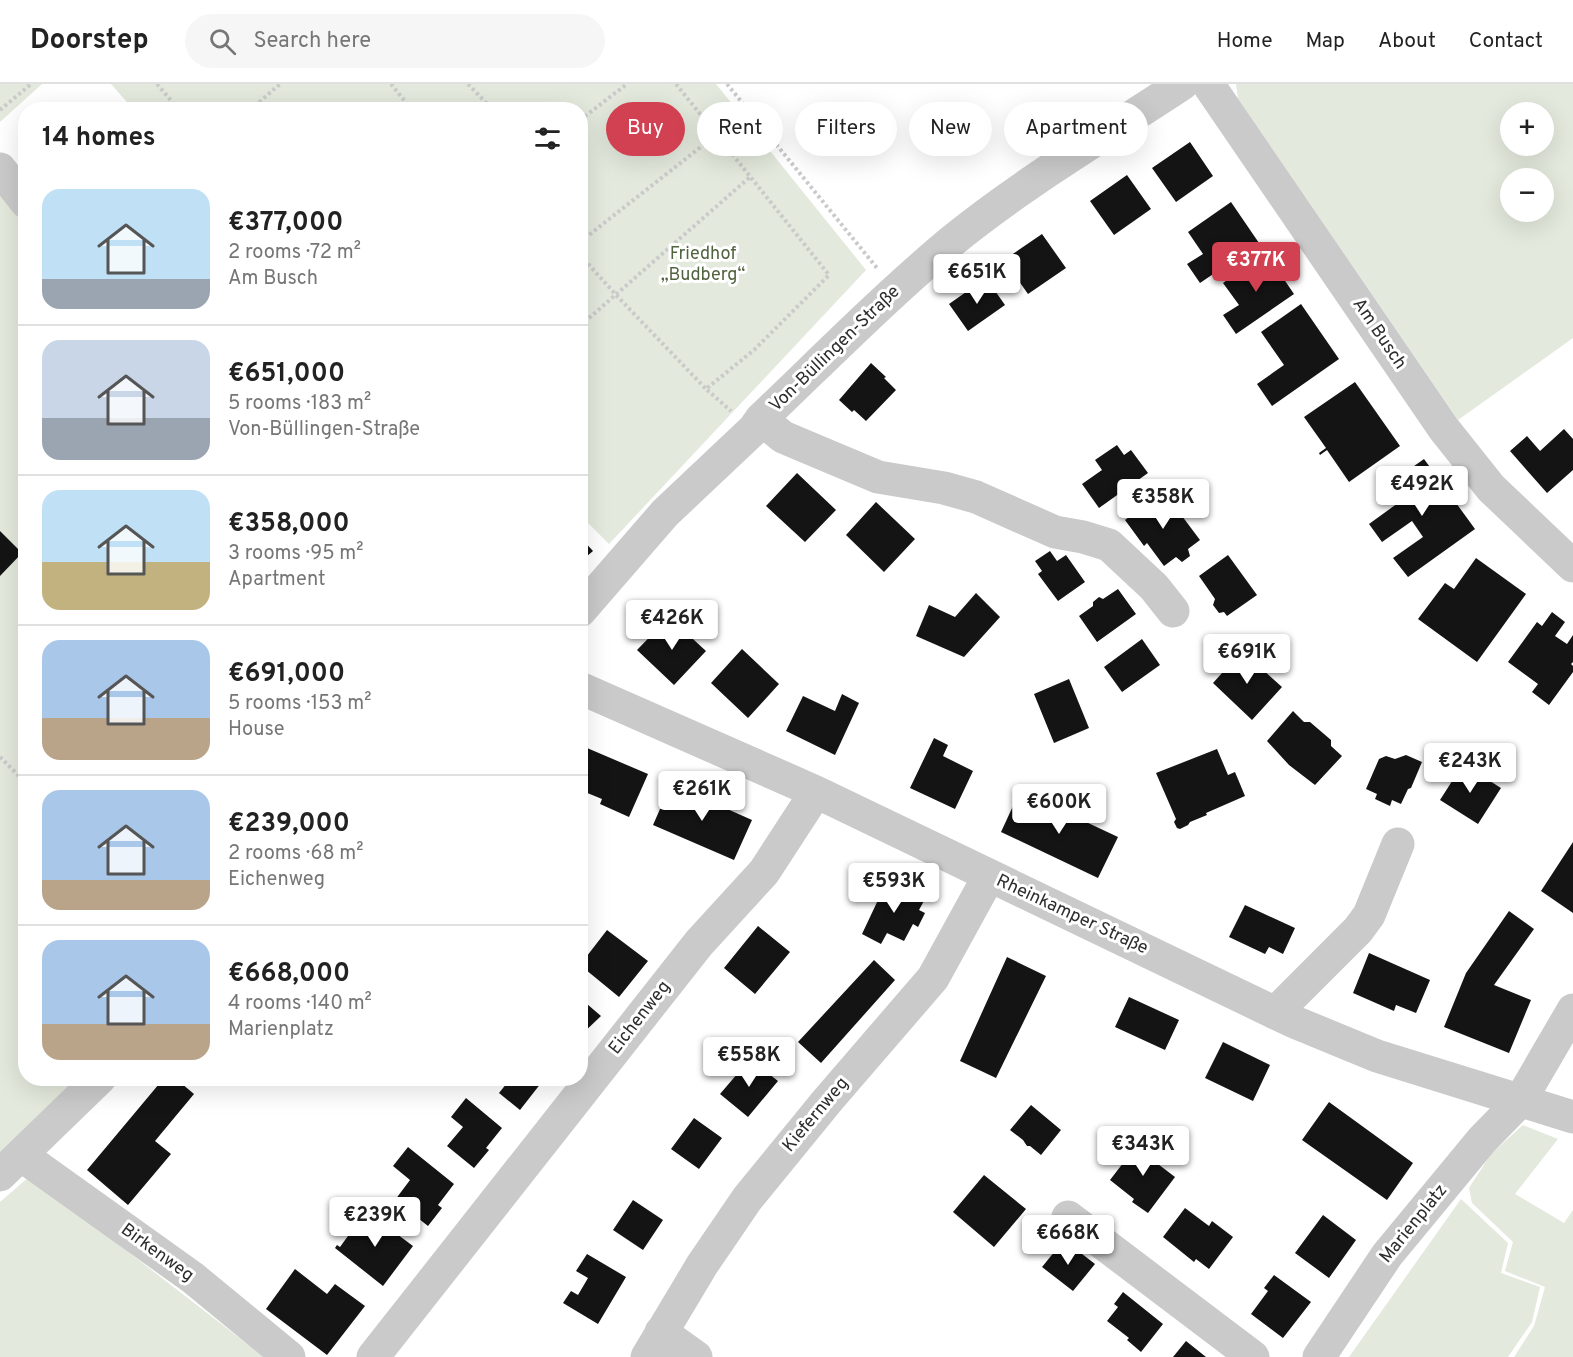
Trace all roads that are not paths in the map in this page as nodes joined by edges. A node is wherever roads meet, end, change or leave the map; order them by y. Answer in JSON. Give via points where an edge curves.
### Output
{"nodes":[{"id":1,"x":1182,"y":84,"type":"edge"},
{"id":2,"x":1208,"y":84,"type":"edge"},
{"id":3,"x":0,"y":169,"type":"edge"},
{"id":4,"x":18,"y":192,"type":"edge"},
{"id":5,"x":757,"y":424,"type":"junction"},
{"id":6,"x":1572,"y":562,"type":"edge"},
{"id":7,"x":588,"y":602,"type":"edge"},
{"id":8,"x":1173,"y":611,"type":"dead end"},
{"id":9,"x":588,"y":692,"type":"edge"},
{"id":10,"x":816,"y":792,"type":"junction"},
{"id":11,"x":1398,"y":844,"type":"dead end"},
{"id":12,"x":989,"y":876,"type":"junction"},
{"id":13,"x":1573,"y":1011,"type":"edge"},
{"id":14,"x":1275,"y":1013,"type":"junction"},
{"id":15,"x":588,"y":1085,"type":"edge"},
{"id":16,"x":92,"y":1086,"type":"edge"},
{"id":17,"x":587,"y":1086,"type":"edge"},
{"id":18,"x":1520,"y":1101,"type":"junction"},
{"id":19,"x":1573,"y":1118,"type":"edge"},
{"id":20,"x":11,"y":1165,"type":"edge"},
{"id":21,"x":1068,"y":1217,"type":"dead end"},
{"id":22,"x":654,"y":1345,"type":"edge"},
{"id":23,"x":289,"y":1357,"type":"edge"},
{"id":24,"x":373,"y":1357,"type":"edge"},
{"id":25,"x":696,"y":1357,"type":"edge"},
{"id":26,"x":1253,"y":1357,"type":"edge"},
{"id":27,"x":1319,"y":1357,"type":"edge"}],
"edges":[{"from":1,"to":5,"type":"street","name":"Von-Büllingen-Straße","via":[[954,240],[895,290]]},
{"from":2,"to":6,"type":"street","name":"Am Busch","via":[[1443,429],[1491,488]]},
{"from":3,"to":4,"type":"street"},
{"from":5,"to":7,"type":"street","name":"Von-Büllingen-Straße","via":[[664,513]]},
{"from":5,"to":8,"type":"street","via":[[813,452],[878,477],[976,497],[1055,532],[1109,545],[1154,587]]},
{"from":9,"to":10,"type":"street","name":"Rheinkamper Straße"},
{"from":10,"to":12,"type":"street","name":"Rheinkamper Straße"},
{"from":10,"to":15,"type":"street","name":"Eichenweg","via":[[764,872],[699,944]]},
{"from":11,"to":14,"type":"street","via":[[1369,915]]},
{"from":12,"to":14,"type":"street","name":"Rheinkamper Straße"},
{"from":12,"to":22,"type":"street","name":"Kiefernweg","via":[[933,978],[747,1199]]},
{"from":13,"to":18,"type":"street","name":"Marienplatz"},
{"from":14,"to":18,"type":"street","name":"Rheinkamper Straße","via":[[1377,1056]]},
{"from":16,"to":20,"type":"street"},
{"from":17,"to":24,"type":"street","name":"Eichenweg"},
{"from":18,"to":19,"type":"street","name":"Rheinkamper Straße"},
{"from":18,"to":27,"type":"street","name":"Marienplatz","via":[[1482,1140],[1387,1255]]},
{"from":20,"to":23,"type":"street","name":"Birkenweg","via":[[193,1278]]},
{"from":21,"to":26,"type":"street"},
{"from":22,"to":25,"type":"street"}]}
